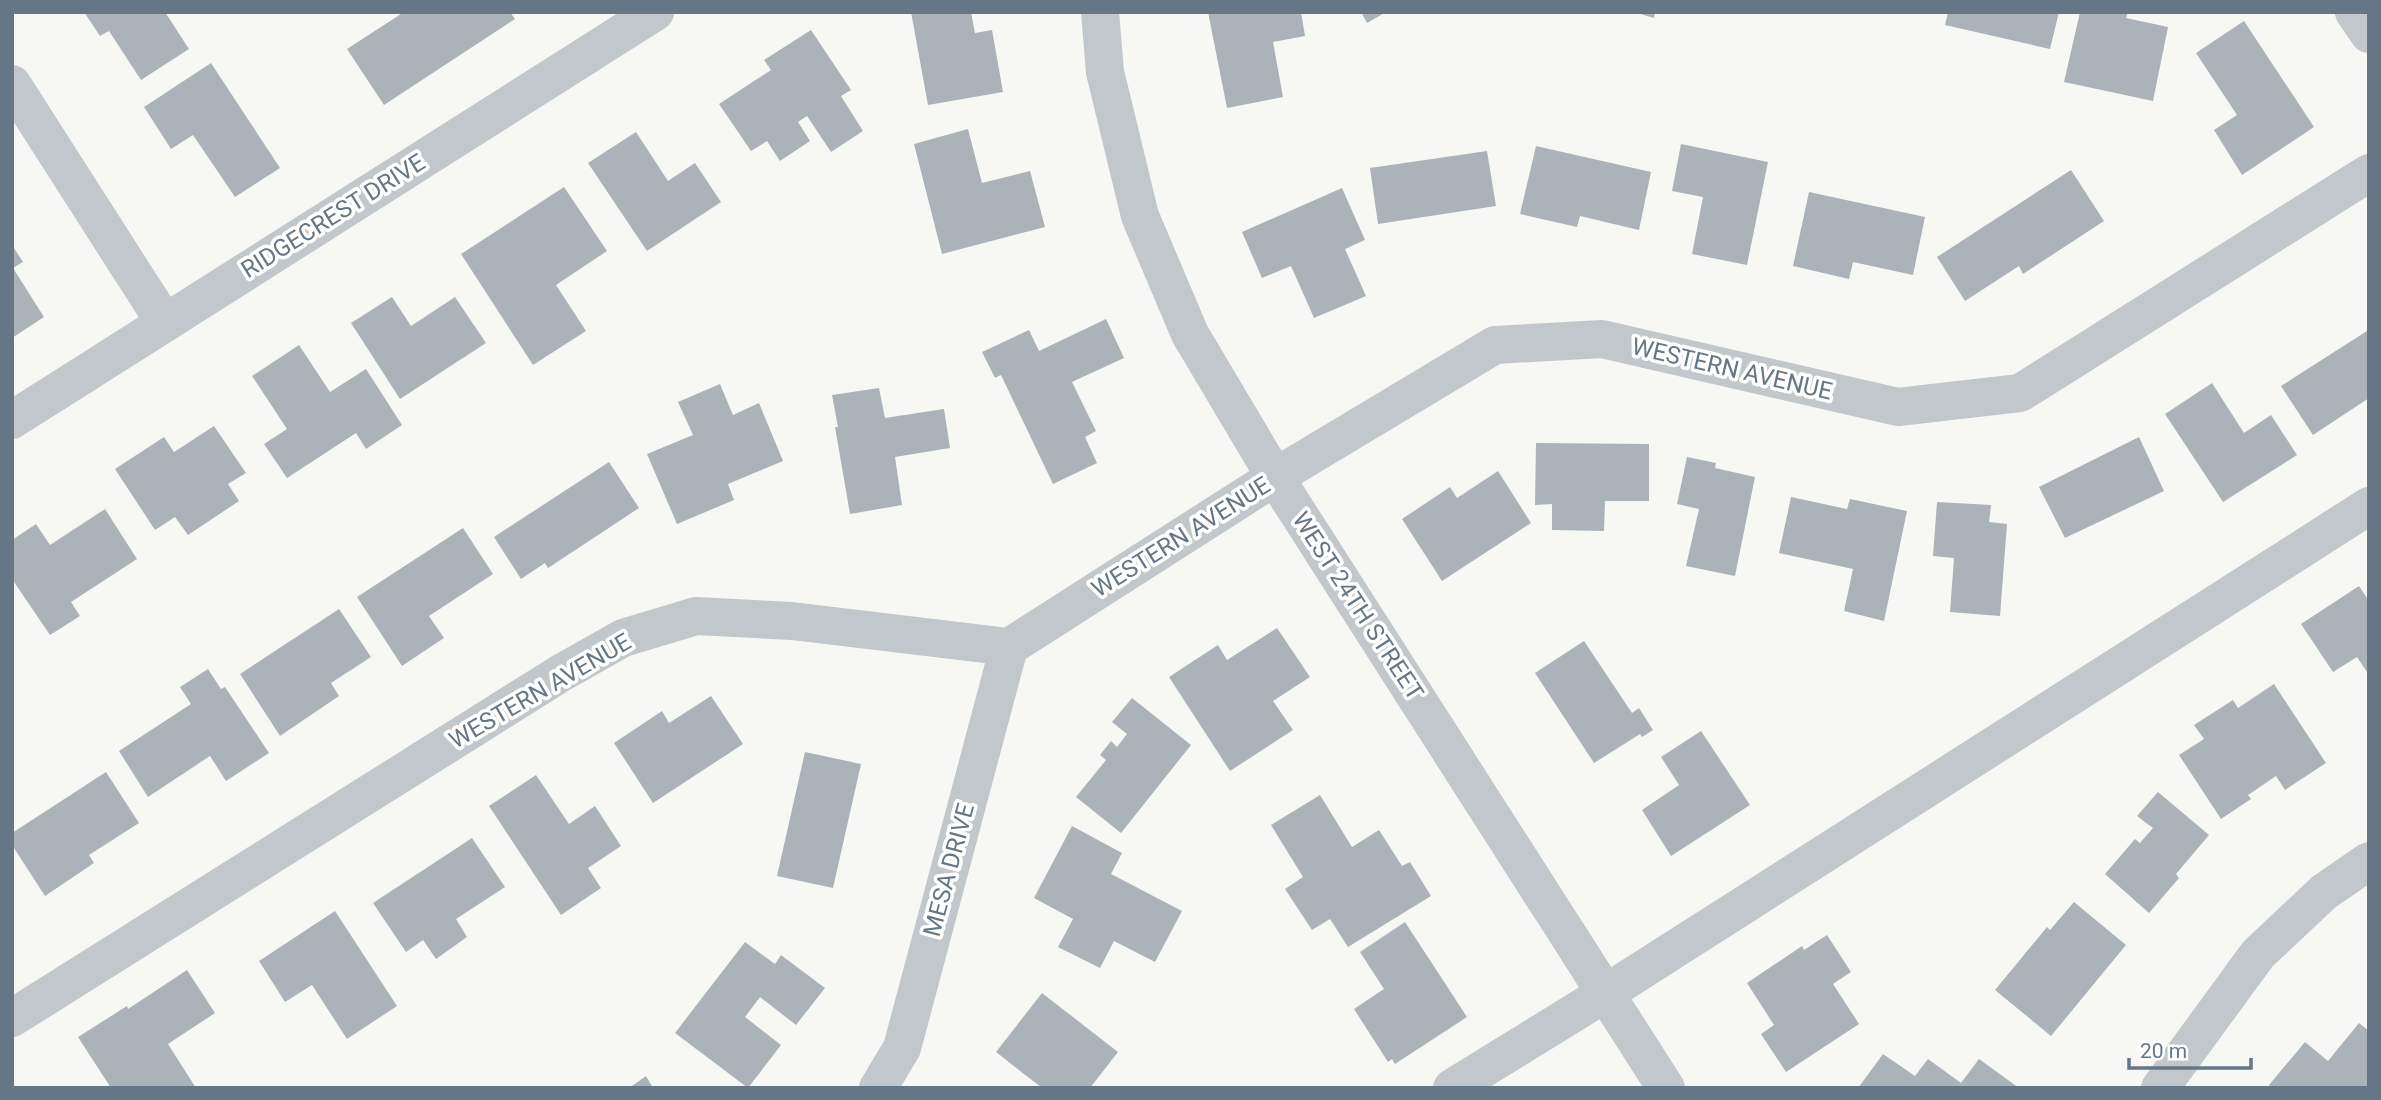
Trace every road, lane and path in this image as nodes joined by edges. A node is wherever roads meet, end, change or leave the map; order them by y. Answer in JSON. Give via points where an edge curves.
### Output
{"nodes":[{"id":1,"x":1100,"y":12,"type":"edge"},
{"id":2,"x":2354,"y":12,"type":"edge"},
{"id":3,"x":630,"y":19,"type":"edge"},
{"id":4,"x":2369,"y":34,"type":"edge"},
{"id":5,"x":12,"y":85,"type":"edge"},
{"id":6,"x":2369,"y":173,"type":"edge"},
{"id":7,"x":165,"y":323,"type":"junction"},
{"id":8,"x":12,"y":420,"type":"edge"},
{"id":9,"x":1275,"y":477,"type":"junction"},
{"id":10,"x":2369,"y":506,"type":"edge"},
{"id":11,"x":1009,"y":647,"type":"junction"},
{"id":12,"x":2369,"y":861,"type":"edge"},
{"id":13,"x":1606,"y":993,"type":"junction"},
{"id":14,"x":12,"y":1018,"type":"edge"},
{"id":15,"x":878,"y":1088,"type":"edge"},
{"id":16,"x":1452,"y":1088,"type":"edge"},
{"id":17,"x":1666,"y":1088,"type":"edge"},
{"id":18,"x":2160,"y":1088,"type":"edge"}],
"edges":[{"from":1,"to":9,"type":"street","name":"WEST 24TH STREET","via":[[1105,72],[1140,216],[1189,334]]},
{"from":2,"to":4,"type":"street"},
{"from":3,"to":7,"type":"street","name":"RIDGECREST DRIVE"},
{"from":5,"to":7,"type":"street"},
{"from":6,"to":9,"type":"street","name":"WESTERN AVENUE","via":[[2020,393],[1898,407],[1602,339],[1495,345]]},
{"from":7,"to":8,"type":"street","name":"RIDGECREST DRIVE"},
{"from":9,"to":11,"type":"street","name":"WESTERN AVENUE"},
{"from":9,"to":13,"type":"street","name":"WEST 24TH STREET"},
{"from":10,"to":13,"type":"street"},
{"from":11,"to":14,"type":"street","name":"WESTERN AVENUE","via":[[792,621],[696,616],[623,638]]},
{"from":11,"to":15,"type":"street","name":"MESA DRIVE","via":[[902,1048]]},
{"from":12,"to":18,"type":"street","via":[[2325,892],[2258,954]]},
{"from":13,"to":16,"type":"street"},
{"from":13,"to":17,"type":"street","name":"WEST 24TH STREET"}]}
